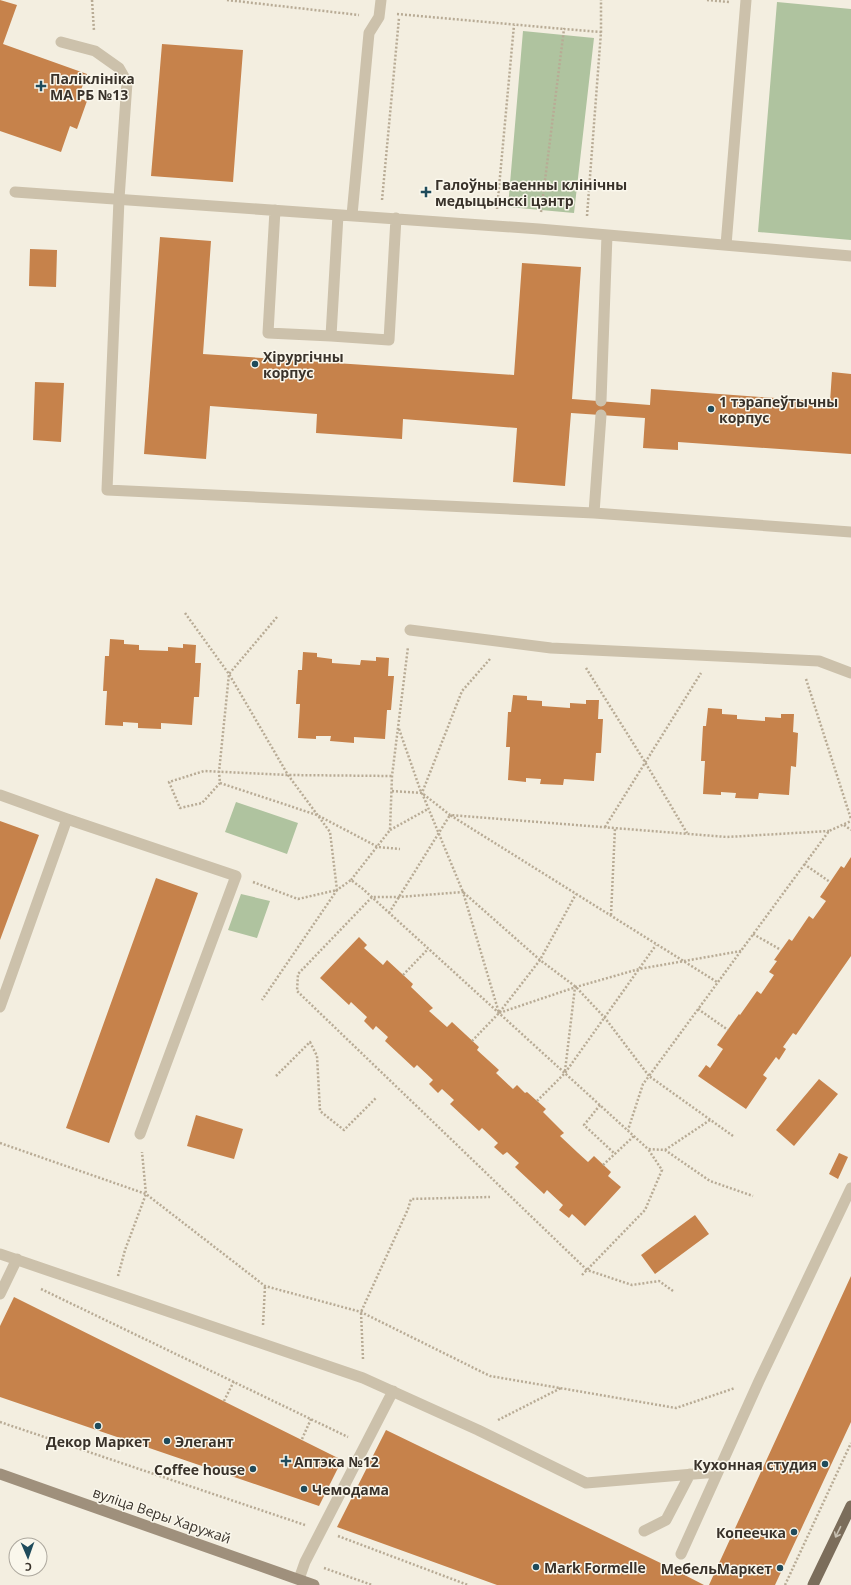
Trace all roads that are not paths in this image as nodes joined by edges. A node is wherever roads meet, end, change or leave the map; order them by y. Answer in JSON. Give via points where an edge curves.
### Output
{"nodes":[{"id":1,"x":381,"y":0,"type":"edge"},
{"id":2,"x":746,"y":0,"type":"edge"},
{"id":3,"x":61,"y":42,"type":"dead end"},
{"id":4,"x":15,"y":192,"type":"dead end"},
{"id":5,"x":119,"y":200,"type":"junction"},
{"id":6,"x":275,"y":210,"type":"junction"},
{"id":7,"x":338,"y":215,"type":"junction"},
{"id":8,"x":352,"y":216,"type":"junction"},
{"id":9,"x":396,"y":218,"type":"junction"},
{"id":10,"x":608,"y":235,"type":"junction"},
{"id":11,"x":726,"y":245,"type":"junction"},
{"id":12,"x":851,"y":256,"type":"edge"},
{"id":13,"x":331,"y":336,"type":"junction"},
{"id":14,"x":601,"y":401,"type":"dead end"},
{"id":15,"x":602,"y":415,"type":"dead end"},
{"id":16,"x":594,"y":513,"type":"junction"},
{"id":17,"x":851,"y":532,"type":"edge"},
{"id":18,"x":410,"y":630,"type":"road end"},
{"id":19,"x":851,"y":673,"type":"edge"},
{"id":20,"x":0,"y":795,"type":"edge"},
{"id":21,"x":67,"y":819,"type":"junction"},
{"id":22,"x":0,"y":1007,"type":"edge"},
{"id":23,"x":140,"y":1134,"type":"road end"},
{"id":24,"x":851,"y":1188,"type":"edge"},
{"id":25,"x":848,"y":1202,"type":"edge"},
{"id":26,"x":0,"y":1254,"type":"edge"},
{"id":27,"x":17,"y":1259,"type":"junction"},
{"id":28,"x":0,"y":1294,"type":"edge"},
{"id":29,"x":393,"y":1391,"type":"junction"},
{"id":30,"x":718,"y":1472,"type":"junction"},
{"id":31,"x":0,"y":1474,"type":"edge"},
{"id":32,"x":690,"y":1474,"type":"junction"},
{"id":33,"x":851,"y":1506,"type":"edge"},
{"id":34,"x":644,"y":1531,"type":"dead end"},
{"id":35,"x":681,"y":1554,"type":"dead end"},
{"id":36,"x":299,"y":1579,"type":"junction"},
{"id":37,"x":314,"y":1585,"type":"edge"},
{"id":38,"x":814,"y":1585,"type":"edge"}],
"edges":[{"from":1,"to":8,"type":"lane","via":[[379,17],[369,32]]},
{"from":2,"to":11,"type":"lane"},
{"from":3,"to":5,"type":"lane","via":[[95,51],[119,68],[127,82]]},
{"from":4,"to":5,"type":"lane"},
{"from":5,"to":6,"type":"lane"},
{"from":5,"to":16,"type":"lane","via":[[107,490]]},
{"from":6,"to":7,"type":"lane"},
{"from":6,"to":13,"type":"lane","via":[[268,333]]},
{"from":7,"to":8,"type":"lane"},
{"from":7,"to":13,"type":"lane"},
{"from":8,"to":9,"type":"lane"},
{"from":9,"to":10,"type":"lane"},
{"from":9,"to":13,"type":"lane","via":[[389,340]]},
{"from":10,"to":11,"type":"lane"},
{"from":10,"to":14,"type":"lane"},
{"from":11,"to":12,"type":"lane"},
{"from":15,"to":16,"type":"lane"},
{"from":16,"to":17,"type":"lane"},
{"from":18,"to":19,"type":"lane","via":[[551,648],[819,661]]},
{"from":20,"to":21,"type":"lane"},
{"from":21,"to":22,"type":"lane"},
{"from":21,"to":23,"type":"lane","via":[[236,876]]},
{"from":24,"to":25,"type":"lane"},
{"from":25,"to":30,"type":"lane","via":[[758,1380]]},
{"from":26,"to":27,"type":"lane"},
{"from":27,"to":28,"type":"lane"},
{"from":27,"to":29,"type":"lane","via":[[363,1378]]},
{"from":29,"to":32,"type":"lane","via":[[586,1483]]},
{"from":29,"to":36,"type":"lane","via":[[321,1530]]},
{"from":30,"to":32,"type":"lane"},
{"from":30,"to":35,"type":"lane"},
{"from":31,"to":36,"type":"main road","name":"вуліца Веры Харужай"},
{"from":32,"to":34,"type":"lane","via":[[666,1520]]},
{"from":33,"to":38,"type":"main road","one_way":true},
{"from":36,"to":37,"type":"main road","name":"вуліца Веры Харужай"}]}
